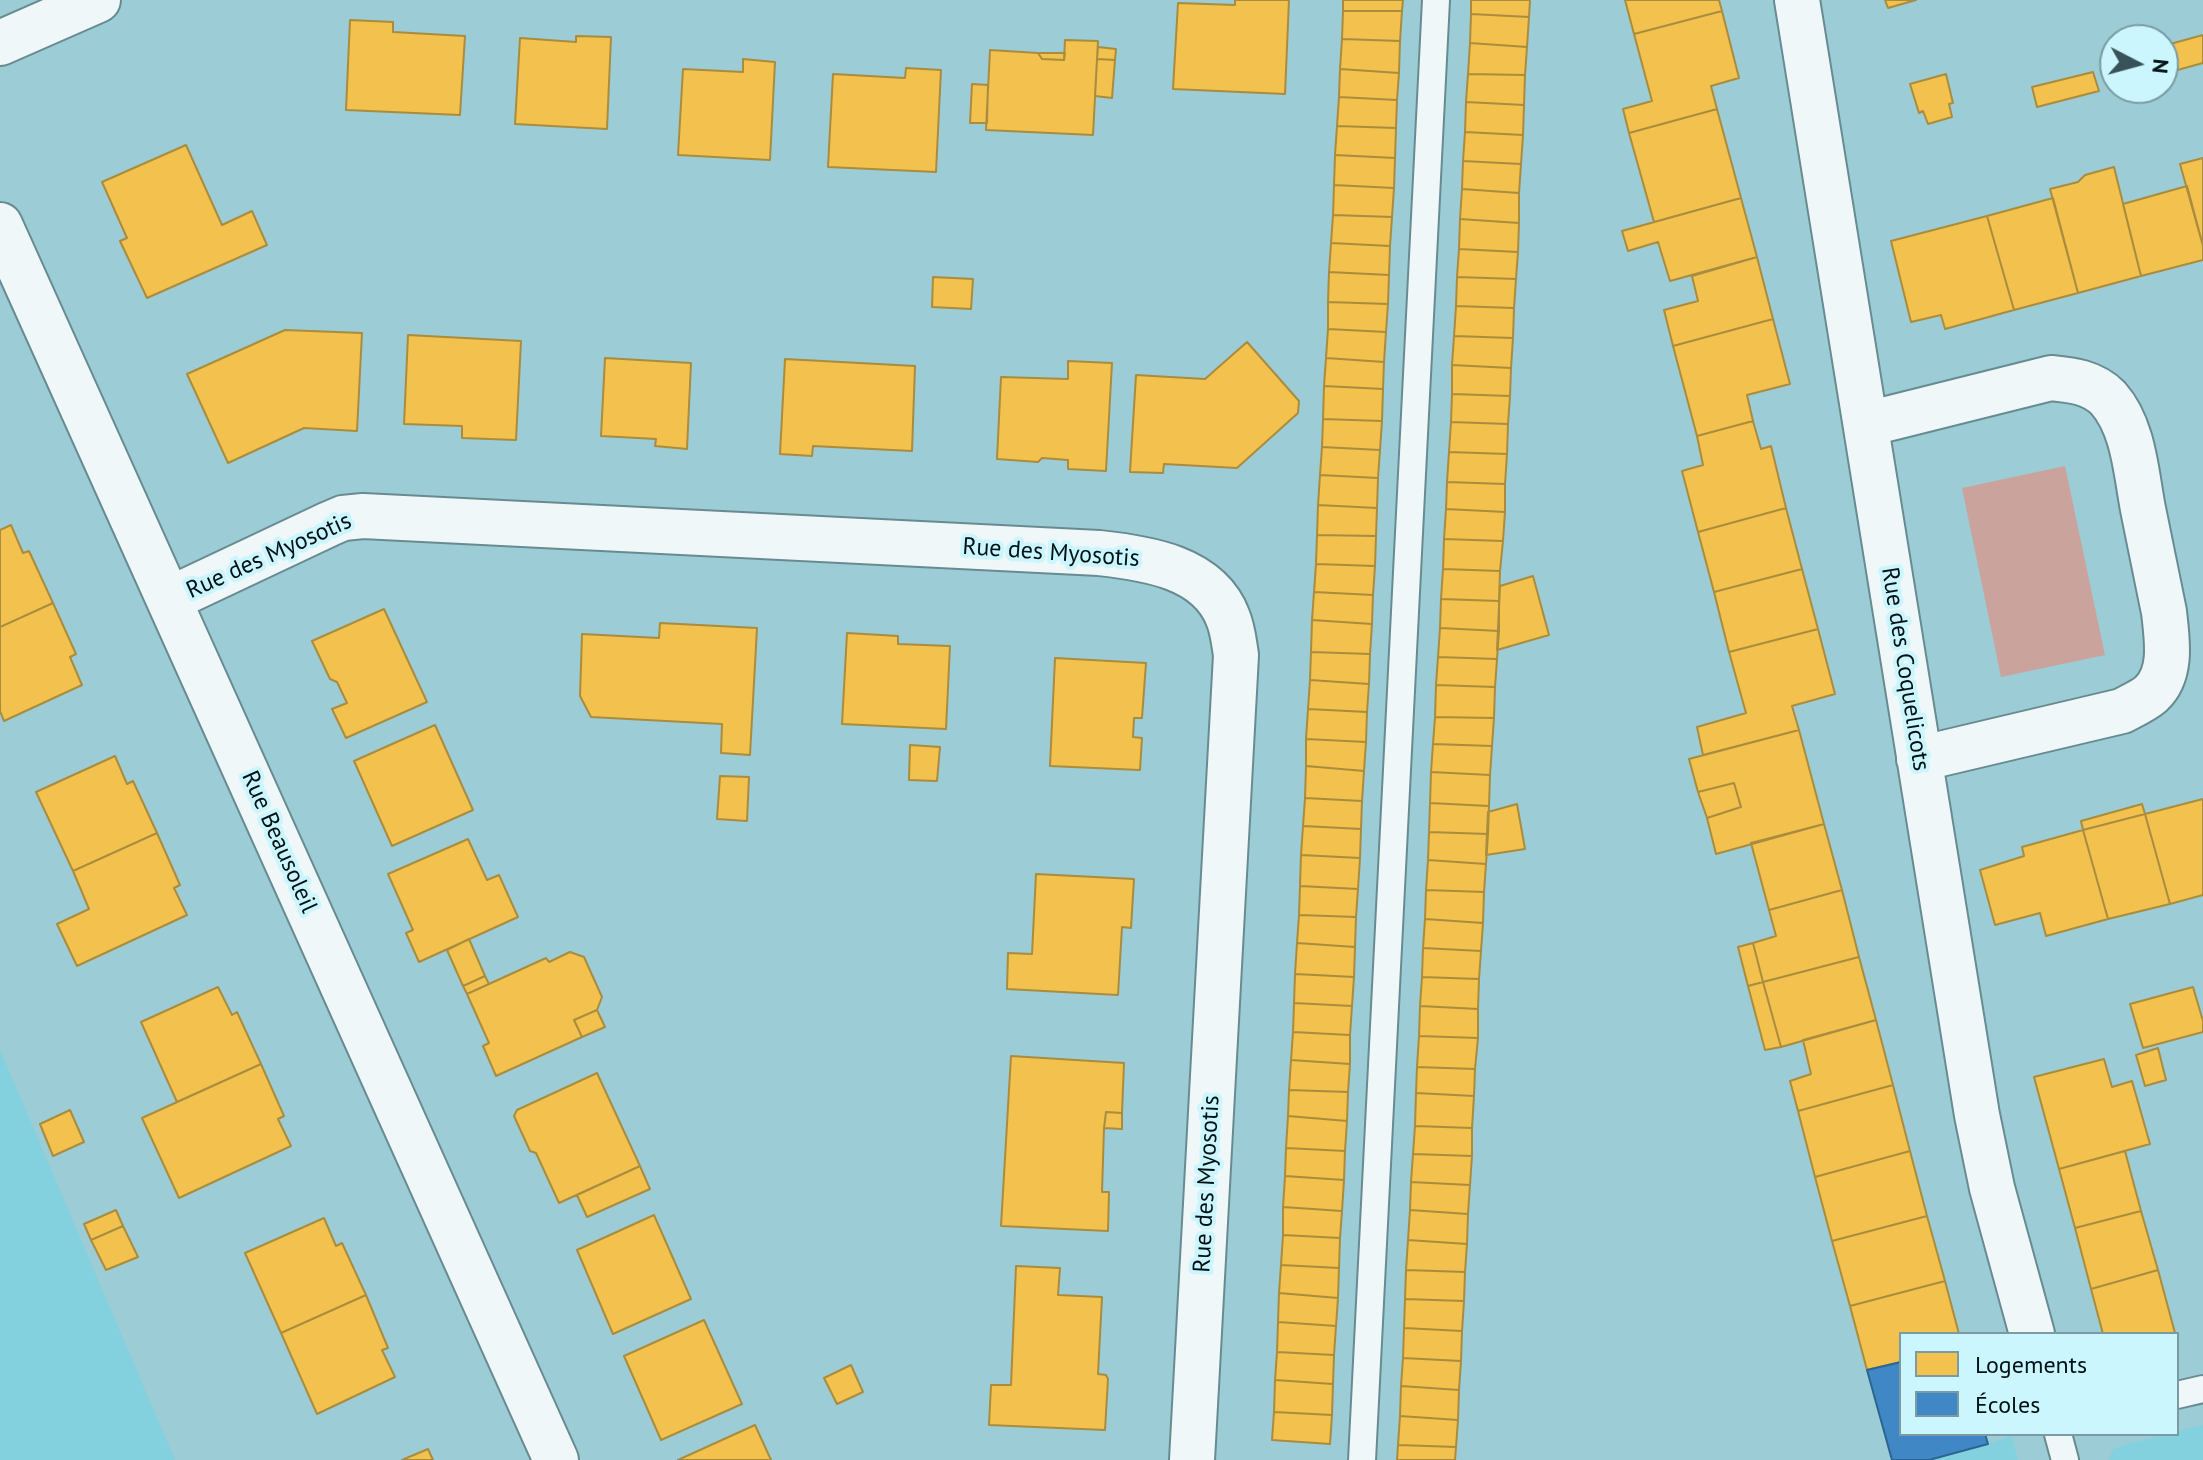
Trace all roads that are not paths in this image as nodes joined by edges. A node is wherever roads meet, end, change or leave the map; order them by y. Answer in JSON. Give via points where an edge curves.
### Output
{"nodes":[{"id":1,"x":98,"y":0,"type":"edge"},
{"id":2,"x":1436,"y":0,"type":"edge"},
{"id":3,"x":1797,"y":0,"type":"edge"},
{"id":4,"x":0,"y":43,"type":"edge"},
{"id":5,"x":0,"y":225,"type":"edge"},
{"id":6,"x":1867,"y":424,"type":"junction"},
{"id":7,"x":170,"y":599,"type":"junction"},
{"id":8,"x":1919,"y":759,"type":"junction"},
{"id":9,"x":2031,"y":1332,"type":"edge"},
{"id":10,"x":2203,"y":1389,"type":"edge"},
{"id":11,"x":2179,"y":1395,"type":"edge"},
{"id":12,"x":2059,"y":1436,"type":"edge"},
{"id":13,"x":556,"y":1460,"type":"edge"},
{"id":14,"x":1192,"y":1460,"type":"edge"},
{"id":15,"x":1362,"y":1460,"type":"edge"},
{"id":16,"x":2065,"y":1460,"type":"edge"}],
"edges":[{"from":1,"to":4,"type":"street"},
{"from":2,"to":15,"type":"lane"},
{"from":3,"to":6,"type":"street","name":"Rue des Coquelicots"},
{"from":5,"to":7,"type":"street","name":"Rue Beausoleil"},
{"from":6,"to":8,"type":"street","name":"Rue des Coquelicots"},
{"from":6,"to":8,"type":"street","via":[[2051,378],[2094,388],[2107,397],[2130,440],[2164,612],[2166,667],[2150,695],[2122,711]]},
{"from":7,"to":13,"type":"street","name":"Rue Beausoleil"},
{"from":7,"to":14,"type":"street","name":"Rue des Myosotis","via":[[329,524],[363,516],[1099,553],[1161,563],[1202,584],[1228,617],[1236,655]]},
{"from":8,"to":9,"type":"street","name":"Rue des Coquelicots","via":[[1985,1155]]},
{"from":10,"to":11,"type":"lane"},
{"from":12,"to":16,"type":"lane"}]}
